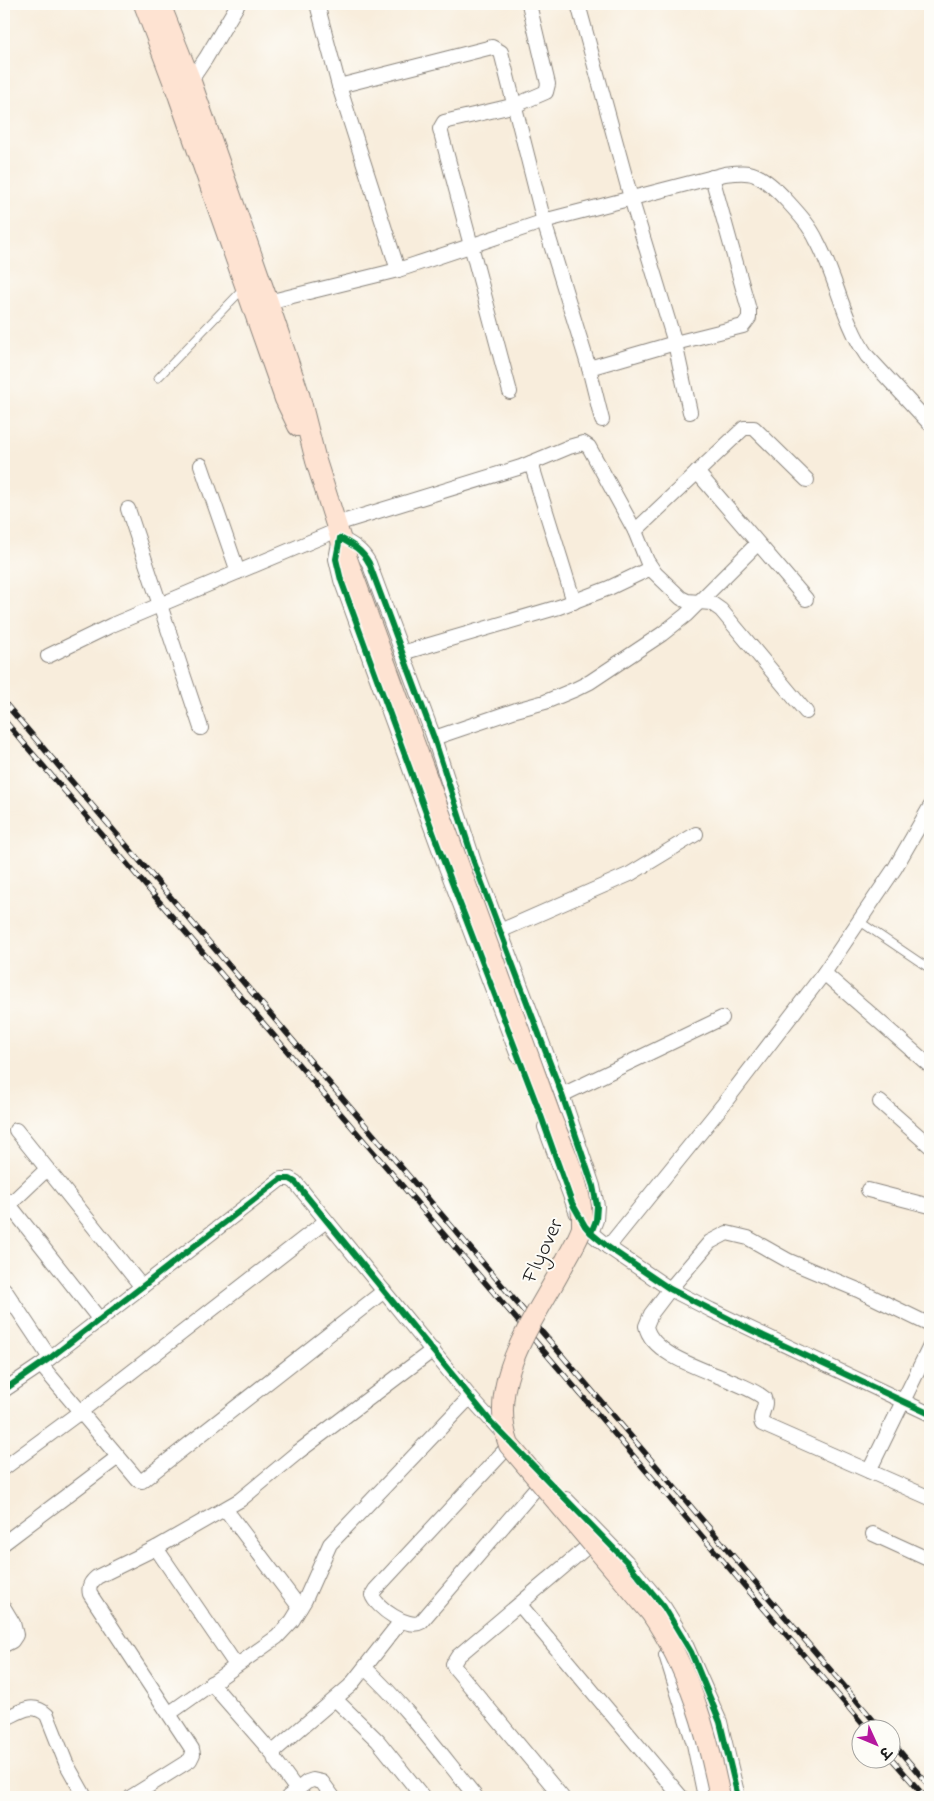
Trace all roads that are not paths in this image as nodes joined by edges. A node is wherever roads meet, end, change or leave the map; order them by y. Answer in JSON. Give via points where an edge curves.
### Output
{"nodes":[{"id":1,"x":144,"y":4,"type":"edge"},
{"id":2,"x":160,"y":4,"type":"edge"},
{"id":3,"x":238,"y":4,"type":"edge"},
{"id":4,"x":317,"y":4,"type":"edge"},
{"id":5,"x":529,"y":4,"type":"edge"},
{"id":6,"x":578,"y":4,"type":"edge"},
{"id":7,"x":339,"y":86,"type":"junction"},
{"id":8,"x":185,"y":89,"type":"junction"},
{"id":9,"x":516,"y":105,"type":"junction"},
{"id":10,"x":712,"y":177,"type":"junction"},
{"id":11,"x":631,"y":198,"type":"junction"},
{"id":12,"x":544,"y":222,"type":"junction"},
{"id":13,"x":472,"y":246,"type":"junction"},
{"id":14,"x":398,"y":270,"type":"junction"},
{"id":15,"x":245,"y":287,"type":"junction"},
{"id":16,"x":268,"y":302,"type":"junction"},
{"id":17,"x":675,"y":343,"type":"junction"},
{"id":18,"x":589,"y":368,"type":"junction"},
{"id":19,"x":158,"y":378,"type":"dead end"},
{"id":20,"x":510,"y":392,"type":"dead end"},
{"id":21,"x":690,"y":412,"type":"dead end"},
{"id":22,"x":602,"y":420,"type":"dead end"},
{"id":23,"x":930,"y":424,"type":"edge"},
{"id":24,"x":316,"y":461,"type":"junction"},
{"id":25,"x":531,"y":463,"type":"junction"},
{"id":26,"x":201,"y":465,"type":"dead end"},
{"id":27,"x":696,"y":472,"type":"junction"},
{"id":28,"x":807,"y":480,"type":"dead end"},
{"id":29,"x":128,"y":509,"type":"dead end"},
{"id":30,"x":635,"y":531,"type":"junction"},
{"id":31,"x":340,"y":537,"type":"junction"},
{"id":32,"x":757,"y":544,"type":"junction"},
{"id":33,"x":651,"y":568,"type":"junction"},
{"id":34,"x":238,"y":572,"type":"junction"},
{"id":35,"x":806,"y":599,"type":"dead end"},
{"id":36,"x":574,"y":602,"type":"junction"},
{"id":37,"x":701,"y":602,"type":"junction"},
{"id":38,"x":159,"y":606,"type":"junction"},
{"id":39,"x":402,"y":653,"type":"junction"},
{"id":40,"x":48,"y":656,"type":"dead end"},
{"id":41,"x":806,"y":712,"type":"dead end"},
{"id":42,"x":201,"y":728,"type":"dead end"},
{"id":43,"x":434,"y":738,"type":"junction"},
{"id":44,"x":930,"y":807,"type":"edge"},
{"id":45,"x":696,"y":834,"type":"dead end"},
{"id":46,"x":859,"y":921,"type":"junction"},
{"id":47,"x":500,"y":931,"type":"junction"},
{"id":48,"x":930,"y":969,"type":"edge"},
{"id":49,"x":824,"y":973,"type":"junction"},
{"id":50,"x":722,"y":1018,"type":"dead end"},
{"id":51,"x":930,"y":1066,"type":"edge"},
{"id":52,"x":562,"y":1095,"type":"junction"},
{"id":53,"x":880,"y":1102,"type":"dead end"},
{"id":54,"x":16,"y":1130,"type":"dead end"},
{"id":55,"x":930,"y":1146,"type":"edge"},
{"id":56,"x":47,"y":1169,"type":"junction"},
{"id":57,"x":868,"y":1190,"type":"dead end"},
{"id":58,"x":7,"y":1201,"type":"edge"},
{"id":59,"x":930,"y":1206,"type":"edge"},
{"id":60,"x":326,"y":1221,"type":"junction"},
{"id":61,"x":591,"y":1233,"type":"junction"},
{"id":62,"x":608,"y":1247,"type":"junction"},
{"id":63,"x":142,"y":1287,"type":"junction"},
{"id":64,"x":4,"y":1289,"type":"edge"},
{"id":65,"x":670,"y":1289,"type":"junction"},
{"id":66,"x":384,"y":1291,"type":"junction"},
{"id":67,"x":100,"y":1320,"type":"junction"},
{"id":68,"x":930,"y":1325,"type":"edge"},
{"id":69,"x":930,"y":1346,"type":"edge"},
{"id":70,"x":433,"y":1350,"type":"junction"},
{"id":71,"x":46,"y":1361,"type":"junction"},
{"id":72,"x":5,"y":1385,"type":"edge"},
{"id":73,"x":470,"y":1397,"type":"junction"},
{"id":74,"x":903,"y":1402,"type":"junction"},
{"id":75,"x":80,"y":1412,"type":"junction"},
{"id":76,"x":930,"y":1414,"type":"edge"},
{"id":77,"x":491,"y":1422,"type":"junction"},
{"id":78,"x":505,"y":1450,"type":"junction"},
{"id":79,"x":118,"y":1457,"type":"junction"},
{"id":80,"x":4,"y":1468,"type":"edge"},
{"id":81,"x":869,"y":1471,"type":"junction"},
{"id":82,"x":536,"y":1488,"type":"junction"},
{"id":83,"x":930,"y":1498,"type":"edge"},
{"id":84,"x":226,"y":1510,"type":"junction"},
{"id":85,"x":873,"y":1534,"type":"dead end"},
{"id":86,"x":4,"y":1543,"type":"edge"},
{"id":87,"x":587,"y":1547,"type":"junction"},
{"id":88,"x":156,"y":1548,"type":"junction"},
{"id":89,"x":930,"y":1560,"type":"edge"},
{"id":90,"x":520,"y":1605,"type":"junction"},
{"id":91,"x":4,"y":1608,"type":"edge"},
{"id":92,"x":300,"y":1608,"type":"junction"},
{"id":93,"x":401,"y":1621,"type":"junction"},
{"id":94,"x":4,"y":1645,"type":"edge"},
{"id":95,"x":236,"y":1665,"type":"junction"},
{"id":96,"x":365,"y":1668,"type":"junction"},
{"id":97,"x":211,"y":1684,"type":"junction"},
{"id":98,"x":336,"y":1700,"type":"junction"},
{"id":99,"x":170,"y":1713,"type":"junction"},
{"id":100,"x":4,"y":1719,"type":"edge"},
{"id":101,"x":274,"y":1754,"type":"junction"},
{"id":102,"x":293,"y":1794,"type":"edge"},
{"id":103,"x":710,"y":1795,"type":"edge"},
{"id":104,"x":85,"y":1797,"type":"edge"},
{"id":105,"x":130,"y":1797,"type":"edge"},
{"id":106,"x":333,"y":1797,"type":"edge"},
{"id":107,"x":423,"y":1797,"type":"edge"},
{"id":108,"x":476,"y":1797,"type":"edge"},
{"id":109,"x":562,"y":1797,"type":"edge"},
{"id":110,"x":681,"y":1797,"type":"edge"},
{"id":111,"x":738,"y":1797,"type":"edge"}],
"edges":[{"from":1,"to":8,"type":"main road"},
{"from":2,"to":8,"type":"main road"},
{"from":3,"to":8,"type":"street"},
{"from":4,"to":7,"type":"street"},
{"from":5,"to":9,"type":"street","via":[[548,87],[543,94]]},
{"from":6,"to":11,"type":"street"},
{"from":7,"to":9,"type":"street","via":[[492,47],[502,55]]},
{"from":7,"to":14,"type":"street"},
{"from":8,"to":15,"type":"main road"},
{"from":8,"to":16,"type":"main road"},
{"from":9,"to":12,"type":"street"},
{"from":9,"to":13,"type":"street","via":[[444,122],[440,129]]},
{"from":10,"to":11,"type":"street"},
{"from":10,"to":17,"type":"street","via":[[749,318],[743,326],[731,331]]},
{"from":10,"to":23,"type":"street","via":[[743,173],[755,175],[782,195],[817,241],[860,346]]},
{"from":11,"to":12,"type":"street"},
{"from":11,"to":17,"type":"street"},
{"from":12,"to":13,"type":"street"},
{"from":12,"to":18,"type":"street"},
{"from":13,"to":14,"type":"street"},
{"from":13,"to":20,"type":"street"},
{"from":14,"to":16,"type":"street"},
{"from":15,"to":19,"type":"lane"},
{"from":15,"to":24,"type":"main road","via":[[285,399]]},
{"from":16,"to":24,"type":"main road","via":[[304,410]]},
{"from":17,"to":18,"type":"street"},
{"from":17,"to":21,"type":"street"},
{"from":18,"to":22,"type":"street"},
{"from":24,"to":31,"type":"main road","name":"Flyover"},
{"from":25,"to":30,"type":"street","via":[[578,444],[588,445]]},
{"from":25,"to":31,"type":"street"},
{"from":25,"to":36,"type":"street"},
{"from":26,"to":34,"type":"street"},
{"from":27,"to":28,"type":"street","via":[[740,430],[752,427]]},
{"from":27,"to":30,"type":"street"},
{"from":27,"to":32,"type":"street"},
{"from":29,"to":38,"type":"street"},
{"from":30,"to":33,"type":"street"},
{"from":31,"to":34,"type":"street"},
{"from":31,"to":39,"type":"street","via":[[364,554]]},
{"from":31,"to":61,"type":"street","via":[[336,560],[340,580],[572,1203]]},
{"from":31,"to":103,"type":"main road","name":"Flyover","bridge":true,"via":[[579,1190],[582,1227],[513,1359],[503,1396],[501,1416],[504,1433],[508,1445],[651,1612],[667,1637],[706,1736]]},
{"from":32,"to":35,"type":"street"},
{"from":32,"to":37,"type":"street"},
{"from":33,"to":36,"type":"street"},
{"from":33,"to":37,"type":"street","via":[[681,598]]},
{"from":34,"to":38,"type":"street"},
{"from":36,"to":39,"type":"street"},
{"from":37,"to":41,"type":"street","via":[[721,610]]},
{"from":37,"to":43,"type":"street","via":[[662,634],[576,689]]},
{"from":38,"to":40,"type":"street"},
{"from":38,"to":42,"type":"street"},
{"from":39,"to":43,"type":"street"},
{"from":43,"to":47,"type":"street"},
{"from":44,"to":46,"type":"street","via":[[895,868]]},
{"from":45,"to":47,"type":"street","via":[[630,874]]},
{"from":46,"to":48,"type":"lane"},
{"from":46,"to":49,"type":"street"},
{"from":47,"to":52,"type":"street"},
{"from":49,"to":51,"type":"street"},
{"from":49,"to":62,"type":"street"},
{"from":50,"to":52,"type":"street"},
{"from":52,"to":61,"type":"street","via":[[593,1186],[596,1220]]},
{"from":53,"to":55,"type":"street"},
{"from":54,"to":56,"type":"street"},
{"from":56,"to":58,"type":"street"},
{"from":56,"to":63,"type":"street"},
{"from":57,"to":59,"type":"street"},
{"from":58,"to":67,"type":"street"},
{"from":60,"to":63,"type":"street","via":[[295,1182],[290,1178],[281,1179]]},
{"from":60,"to":66,"type":"street"},
{"from":60,"to":75,"type":"street"},
{"from":61,"to":62,"type":"street"},
{"from":62,"to":65,"type":"street"},
{"from":63,"to":67,"type":"street"},
{"from":64,"to":71,"type":"street"},
{"from":65,"to":68,"type":"street","via":[[710,1242],[727,1233],[737,1234]]},
{"from":65,"to":74,"type":"street"},
{"from":65,"to":81,"type":"street","via":[[646,1326],[648,1335],[658,1346],[762,1396],[766,1402],[760,1420],[762,1424]]},
{"from":66,"to":70,"type":"street"},
{"from":66,"to":79,"type":"street","via":[[144,1480],[138,1480]]},
{"from":67,"to":71,"type":"street"},
{"from":69,"to":74,"type":"street"},
{"from":70,"to":73,"type":"street"},
{"from":70,"to":84,"type":"street"},
{"from":71,"to":72,"type":"street"},
{"from":71,"to":75,"type":"street"},
{"from":73,"to":77,"type":"street"},
{"from":73,"to":92,"type":"street","via":[[330,1544]]},
{"from":74,"to":76,"type":"street"},
{"from":74,"to":81,"type":"street"},
{"from":75,"to":79,"type":"street"},
{"from":75,"to":80,"type":"street"},
{"from":77,"to":78,"type":"street"},
{"from":77,"to":111,"type":"street","via":[[626,1561],[664,1607],[691,1652],[716,1710]]},
{"from":78,"to":82,"type":"street"},
{"from":78,"to":93,"type":"street","via":[[373,1593],[375,1601]]},
{"from":79,"to":86,"type":"street"},
{"from":81,"to":83,"type":"street"},
{"from":82,"to":87,"type":"street"},
{"from":82,"to":93,"type":"street","via":[[421,1622],[414,1625]]},
{"from":84,"to":88,"type":"street"},
{"from":84,"to":92,"type":"street"},
{"from":85,"to":89,"type":"street"},
{"from":87,"to":90,"type":"street"},
{"from":87,"to":103,"type":"street","via":[[642,1612],[662,1645]]},
{"from":88,"to":95,"type":"street"},
{"from":88,"to":99,"type":"street","via":[[97,1577],[89,1590]]},
{"from":90,"to":109,"type":"street","via":[[458,1656],[453,1664]]},
{"from":90,"to":110,"type":"street"},
{"from":91,"to":94,"type":"street","via":[[16,1635]]},
{"from":92,"to":95,"type":"street","via":[[277,1637]]},
{"from":93,"to":96,"type":"street"},
{"from":95,"to":97,"type":"street"},
{"from":96,"to":98,"type":"street"},
{"from":96,"to":108,"type":"street","via":[[420,1726]]},
{"from":97,"to":99,"type":"street"},
{"from":97,"to":101,"type":"street"},
{"from":98,"to":101,"type":"street","via":[[277,1748]]},
{"from":98,"to":107,"type":"street","via":[[378,1741]]},
{"from":99,"to":105,"type":"street","via":[[192,1749],[191,1757],[179,1768]]},
{"from":100,"to":104,"type":"street","via":[[28,1708],[42,1709]]},
{"from":101,"to":102,"type":"street"},
{"from":102,"to":106,"type":"street","via":[[307,1782],[318,1780]]},
{"from":103,"to":110,"type":"street"}]}
